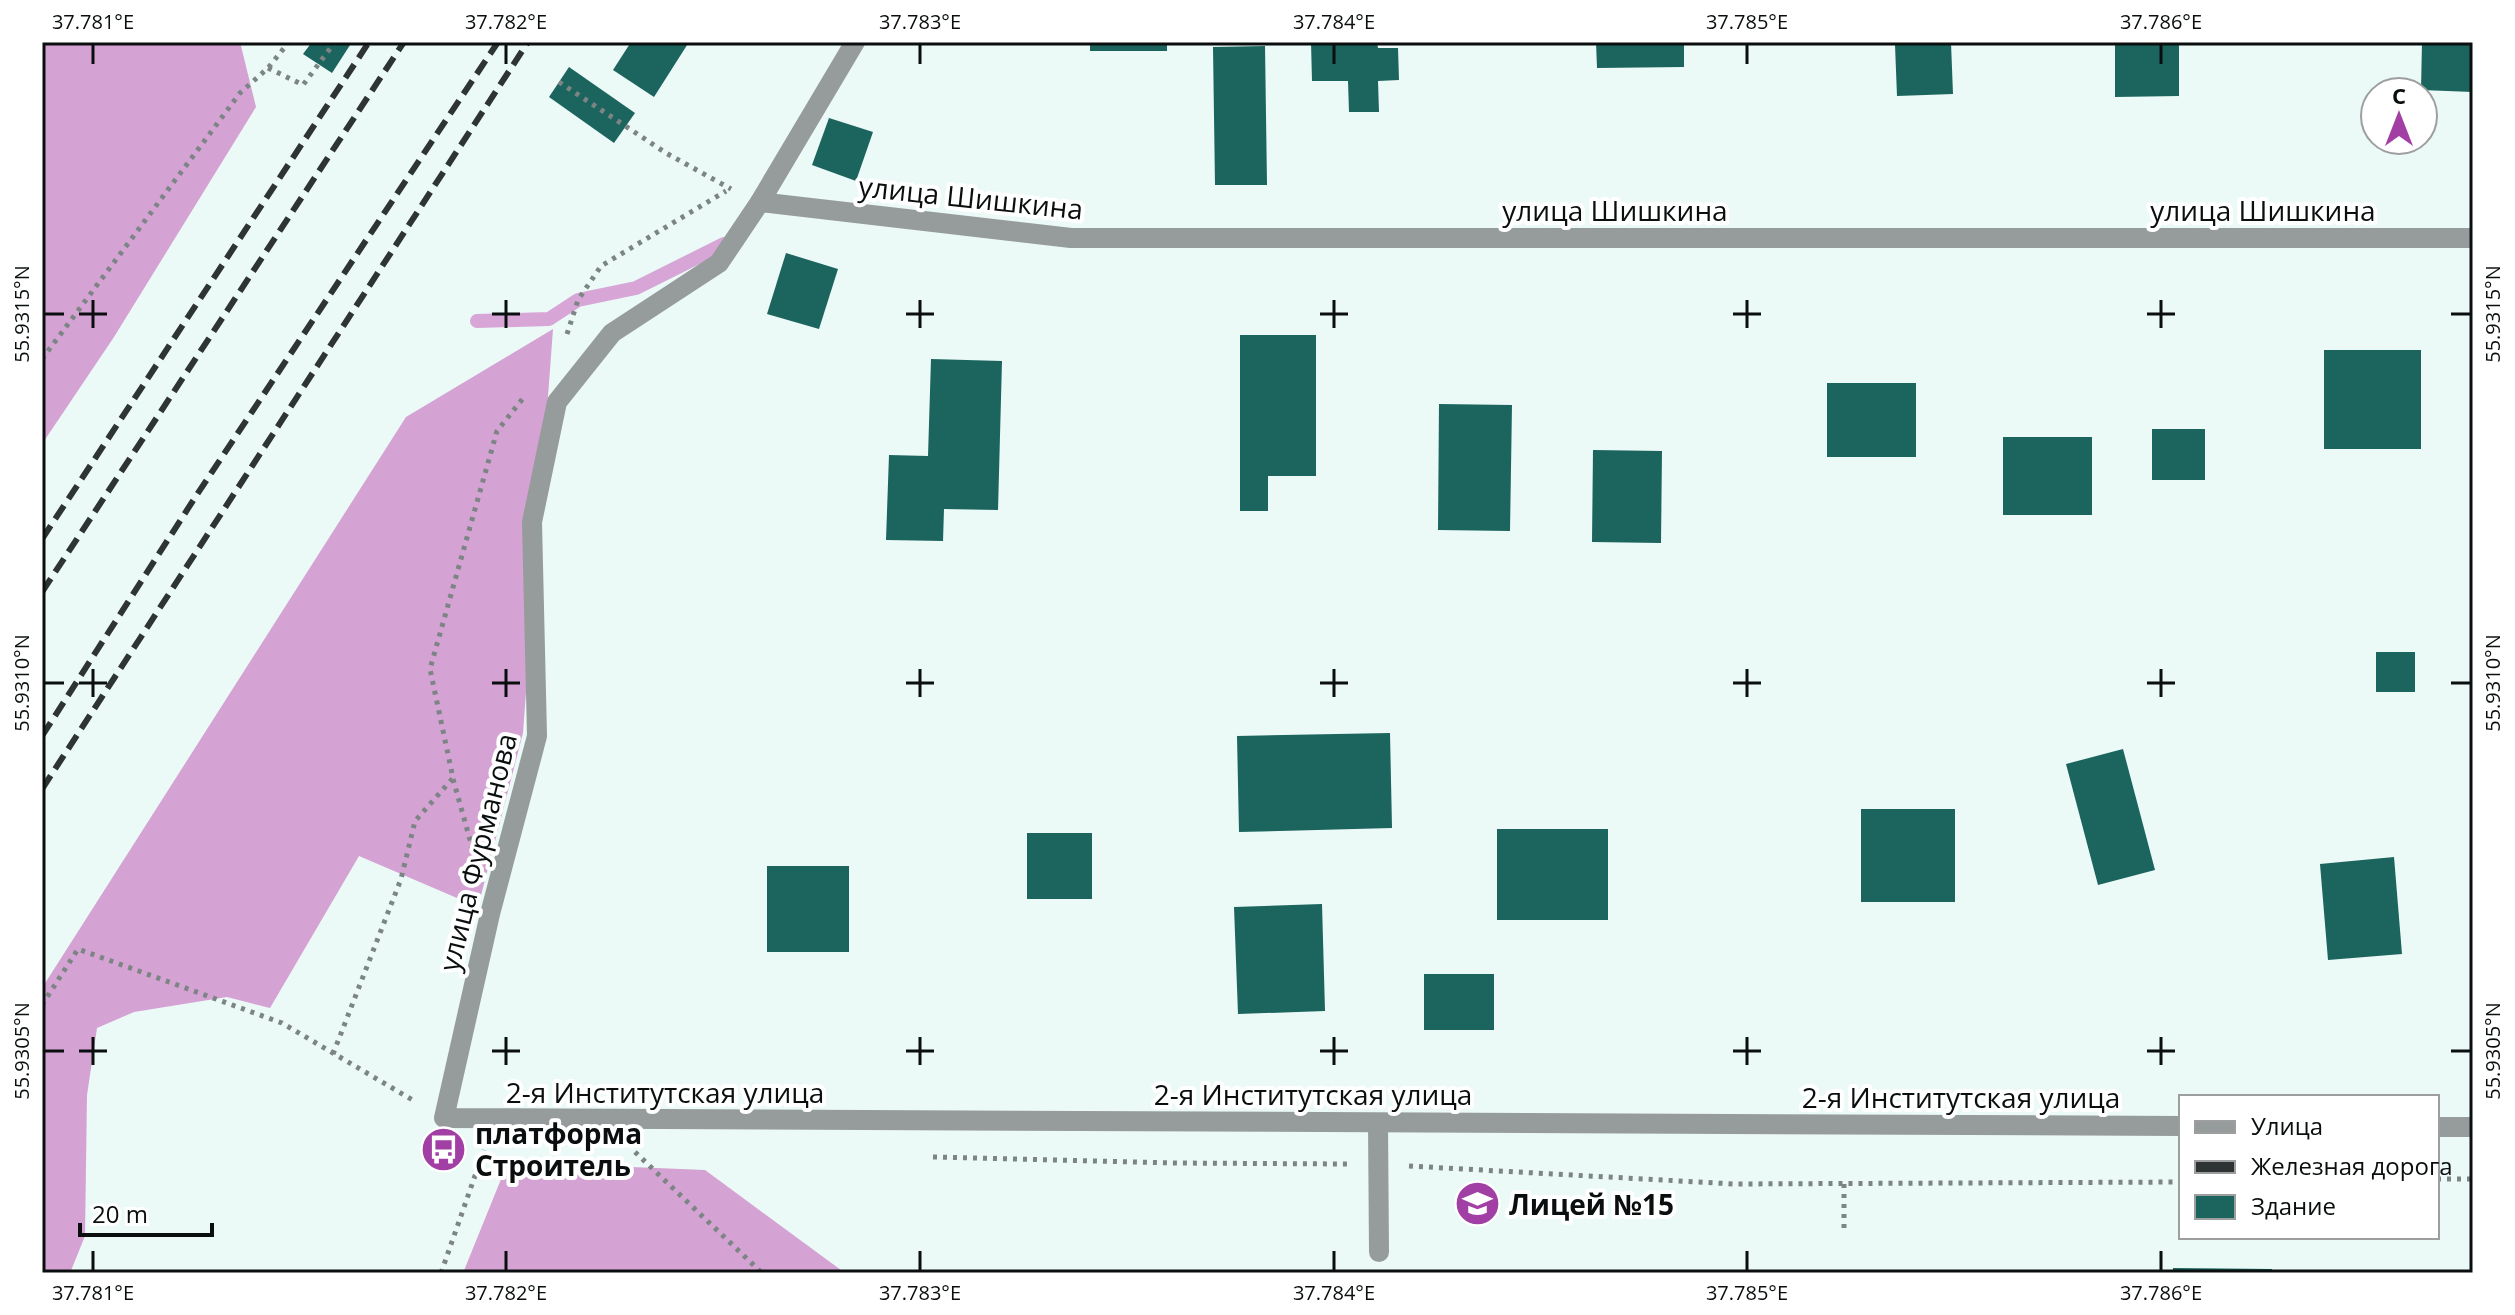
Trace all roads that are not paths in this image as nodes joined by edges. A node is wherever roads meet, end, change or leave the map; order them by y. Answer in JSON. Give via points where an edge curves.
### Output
{"nodes":[{"id":1,"x":855,"y":42,"type":"edge"},
{"id":2,"x":760,"y":202,"type":"junction"},
{"id":3,"x":2473,"y":238,"type":"edge"},
{"id":4,"x":444,"y":1118,"type":"joint"},
{"id":5,"x":1378,"y":1123,"type":"junction"},
{"id":6,"x":2179,"y":1126,"type":"edge"},
{"id":7,"x":2439,"y":1127,"type":"edge"},
{"id":8,"x":2473,"y":1127,"type":"edge"},
{"id":9,"x":1379,"y":1252,"type":"dead end"}],
"edges":[{"from":1,"to":2,"type":"street","name":"улица Фурманова"},
{"from":2,"to":3,"type":"street","name":"улица Шишкина","via":[[1071,238]]},
{"from":2,"to":4,"type":"street","name":"улица Фурманова","via":[[719,263],[612,333],[557,402],[532,522],[537,736]]},
{"from":4,"to":5,"type":"street","name":"2-я Институтская улица"},
{"from":5,"to":6,"type":"street","name":"2-я Институтская улица"},
{"from":5,"to":9,"type":"street"},
{"from":7,"to":8,"type":"street"}]}
